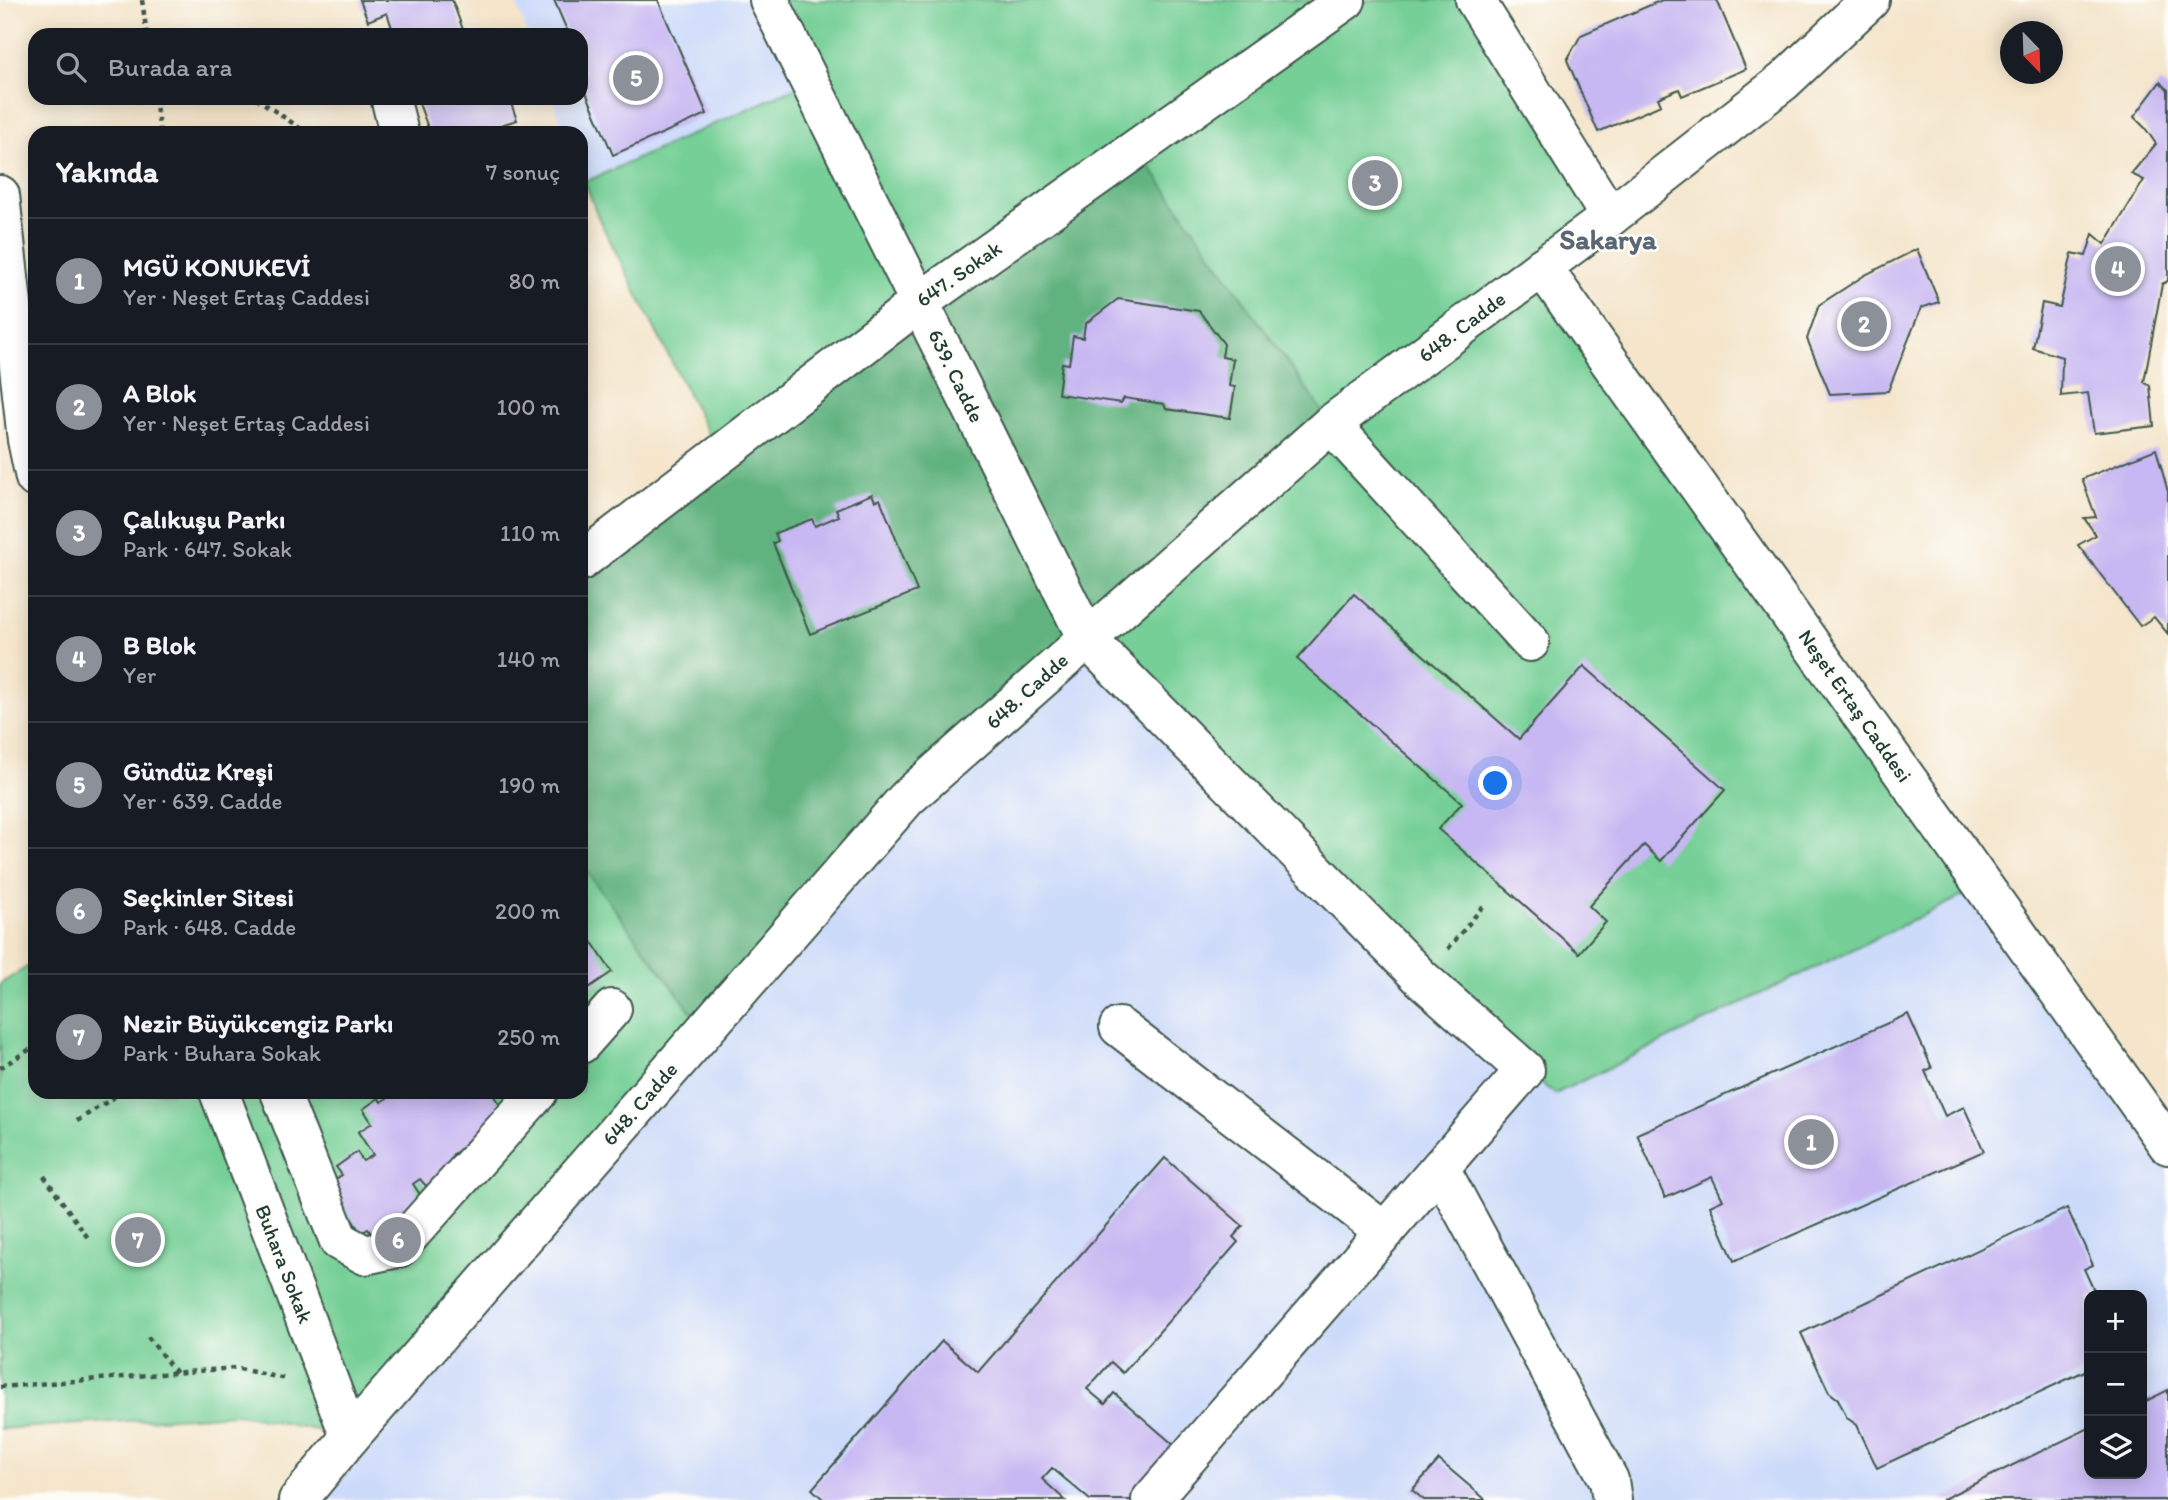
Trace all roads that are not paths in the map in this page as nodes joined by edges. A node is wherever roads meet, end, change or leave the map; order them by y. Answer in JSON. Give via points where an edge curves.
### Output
{"nodes":[{"id":1,"x":769,"y":0,"type":"edge"},
{"id":2,"x":1346,"y":0,"type":"edge"},
{"id":3,"x":1475,"y":0,"type":"edge"},
{"id":4,"x":1870,"y":0,"type":"edge"},
{"id":5,"x":0,"y":195,"type":"edge"},
{"id":6,"x":1610,"y":217,"type":"junction"},
{"id":7,"x":1542,"y":267,"type":"junction"},
{"id":8,"x":920,"y":302,"type":"junction"},
{"id":9,"x":28,"y":392,"type":"edge"},
{"id":10,"x":28,"y":420,"type":"edge"},
{"id":11,"x":1331,"y":424,"type":"junction"},
{"id":12,"x":28,"y":445,"type":"edge"},
{"id":13,"x":588,"y":556,"type":"edge"},
{"id":14,"x":1087,"y":639,"type":"junction"},
{"id":15,"x":1530,"y":642,"type":"dead end"},
{"id":16,"x":612,"y":1009,"type":"dead end"},
{"id":17,"x":1119,"y":1027,"type":"dead end"},
{"id":18,"x":588,"y":1036,"type":"edge"},
{"id":19,"x":222,"y":1099,"type":"edge"},
{"id":20,"x":283,"y":1099,"type":"edge"},
{"id":21,"x":532,"y":1099,"type":"edge"},
{"id":22,"x":2168,"y":1145,"type":"edge"},
{"id":23,"x":1440,"y":1168,"type":"junction"},
{"id":24,"x":1385,"y":1232,"type":"junction"},
{"id":25,"x":350,"y":1437,"type":"junction"},
{"id":26,"x":298,"y":1500,"type":"edge"},
{"id":27,"x":1151,"y":1500,"type":"edge"},
{"id":28,"x":1612,"y":1500,"type":"edge"}],
"edges":[{"from":1,"to":8,"type":"street","name":"639. Cadde"},
{"from":2,"to":8,"type":"street","name":"647. Sokak"},
{"from":3,"to":6,"type":"street"},
{"from":4,"to":6,"type":"street","name":"648. Cadde","via":[[1784,81]]},
{"from":5,"to":9,"type":"street"},
{"from":6,"to":7,"type":"street","name":"648. Cadde"},
{"from":7,"to":11,"type":"street","name":"648. Cadde"},
{"from":7,"to":22,"type":"street","name":"Neşet Ertaş Caddesi"},
{"from":8,"to":13,"type":"street","name":"647. Sokak"},
{"from":8,"to":14,"type":"street","name":"639. Cadde"},
{"from":10,"to":12,"type":"street"},
{"from":11,"to":14,"type":"street","name":"648. Cadde"},
{"from":11,"to":15,"type":"street"},
{"from":14,"to":23,"type":"street","name":"639. Cadde","via":[[1422,979],[1525,1070]]},
{"from":14,"to":25,"type":"street","name":"648. Cadde","via":[[907,798]]},
{"from":16,"to":18,"type":"street"},
{"from":17,"to":24,"type":"street"},
{"from":19,"to":25,"type":"street","name":"Buhara Sokak"},
{"from":20,"to":21,"type":"street","via":[[340,1241],[365,1255],[398,1248]]},
{"from":23,"to":24,"type":"street"},
{"from":23,"to":28,"type":"street","via":[[1609,1480]]},
{"from":24,"to":27,"type":"street"},
{"from":25,"to":26,"type":"street","name":"648. Cadde"}]}
